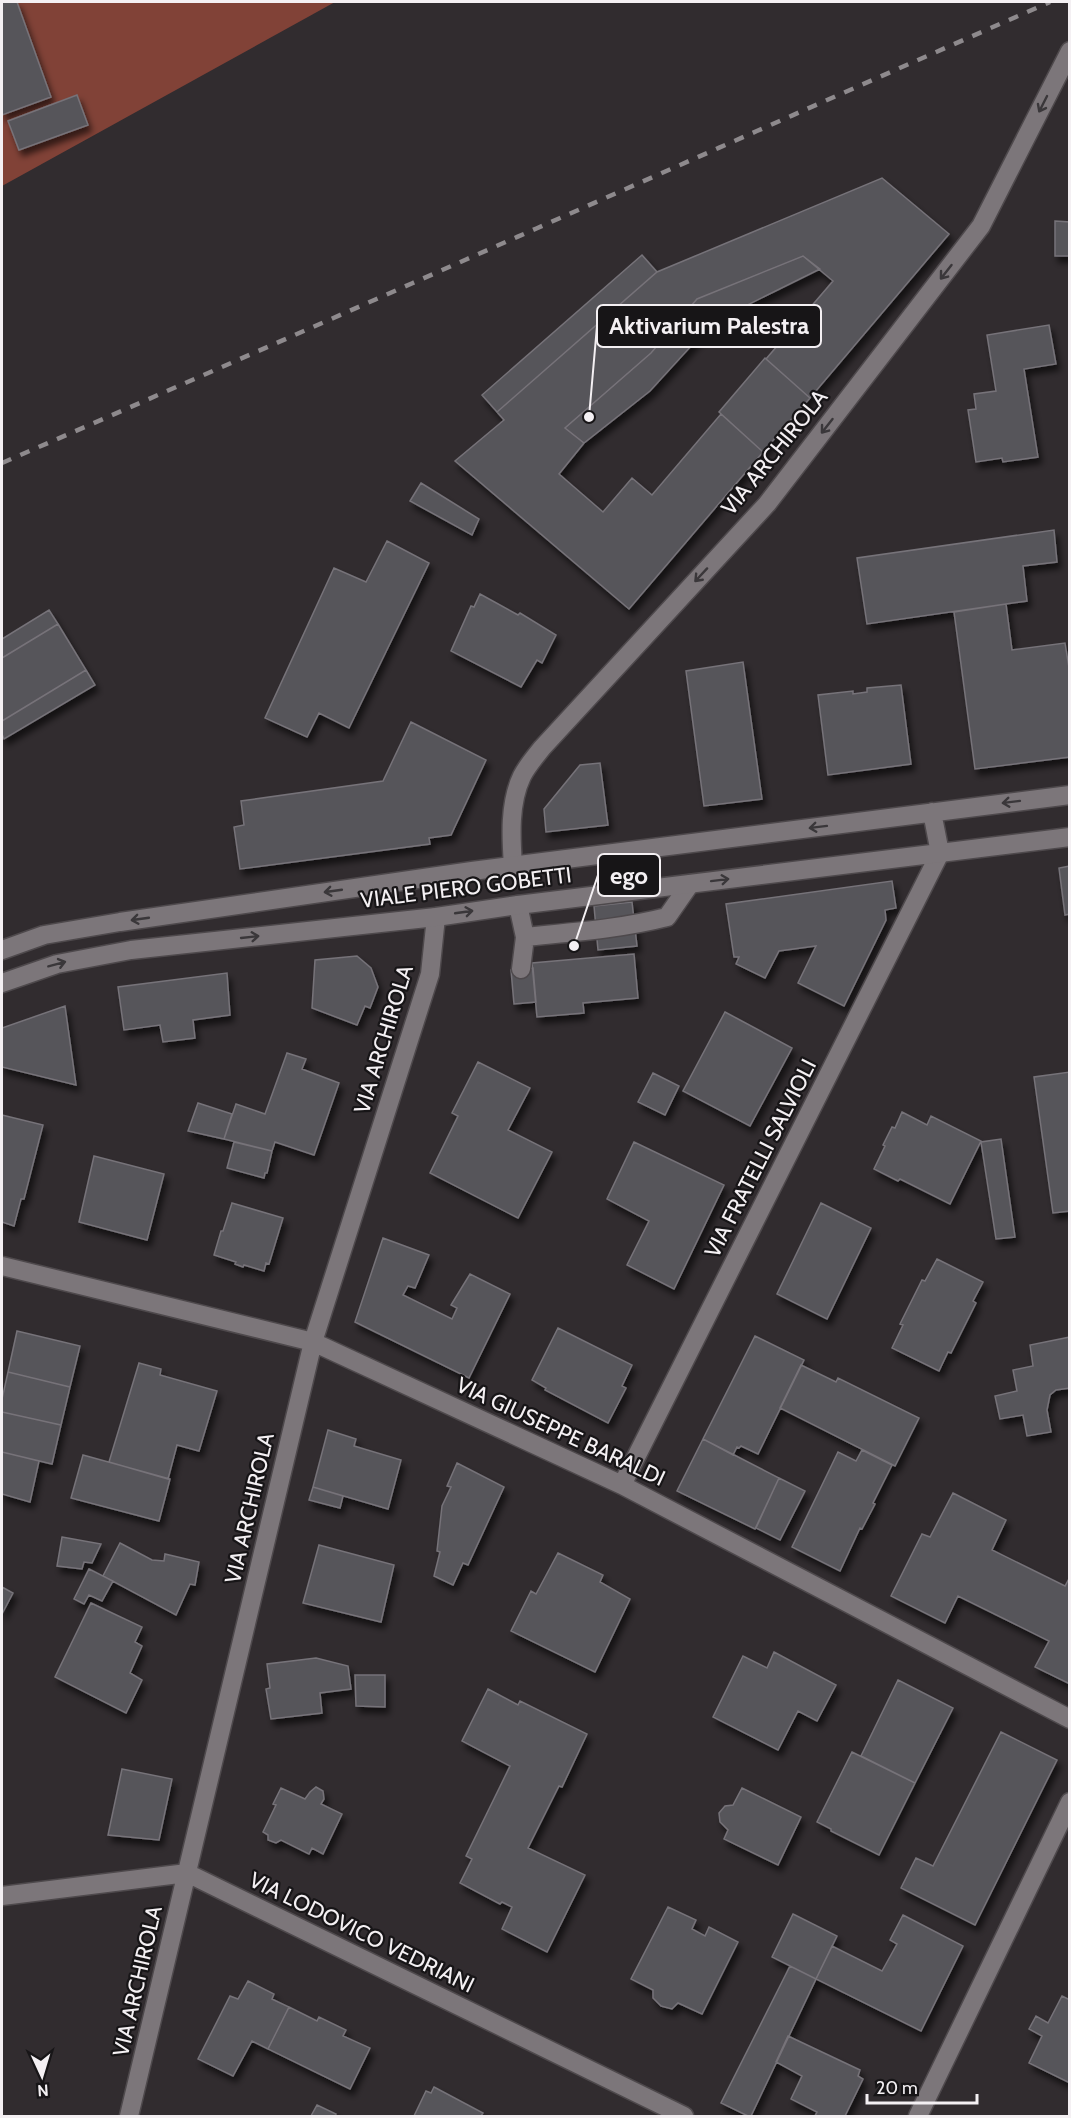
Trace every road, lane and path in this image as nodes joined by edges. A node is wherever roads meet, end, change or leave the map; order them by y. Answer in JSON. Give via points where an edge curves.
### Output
{"nodes":[{"id":1,"x":1070,"y":51,"type":"edge"},
{"id":2,"x":1070,"y":795,"type":"edge"},
{"id":3,"x":932,"y":812,"type":"junction"},
{"id":4,"x":1070,"y":837,"type":"edge"},
{"id":5,"x":940,"y":853,"type":"junction"},
{"id":6,"x":513,"y":866,"type":"junction"},
{"id":7,"x":690,"y":884,"type":"junction"},
{"id":8,"x":518,"y":905,"type":"junction"},
{"id":9,"x":436,"y":916,"type":"junction"},
{"id":10,"x":525,"y":937,"type":"junction"},
{"id":11,"x":2,"y":950,"type":"edge"},
{"id":12,"x":521,"y":969,"type":"dead end"},
{"id":13,"x":2,"y":983,"type":"edge"},
{"id":14,"x":2,"y":1266,"type":"edge"},
{"id":15,"x":313,"y":1342,"type":"junction"},
{"id":16,"x":622,"y":1485,"type":"junction"},
{"id":17,"x":1070,"y":1719,"type":"edge"},
{"id":18,"x":1070,"y":1802,"type":"edge"},
{"id":19,"x":187,"y":1873,"type":"junction"},
{"id":20,"x":2,"y":1896,"type":"edge"},
{"id":21,"x":129,"y":2116,"type":"edge"},
{"id":22,"x":684,"y":2116,"type":"edge"},
{"id":23,"x":918,"y":2116,"type":"edge"}],
"edges":[{"from":1,"to":6,"type":"street","name":"VIA ARCHIROLA","one_way":true,"via":[[981,226],[767,504],[542,748],[522,776],[514,801]]},
{"from":2,"to":3,"type":"street","name":"VIALE PIERO GOBETTI","one_way":true},
{"from":3,"to":5,"type":"street"},
{"from":3,"to":6,"type":"street","name":"VIALE PIERO GOBETTI","one_way":true},
{"from":4,"to":5,"type":"street","name":"VIALE PIERO GOBETTI"},
{"from":7,"to":5,"type":"street","name":"VIALE PIERO GOBETTI","one_way":true},
{"from":5,"to":16,"type":"street","name":"VIA FRATELLI SALVIOLI"},
{"from":6,"to":11,"type":"street","name":"VIALE PIERO GOBETTI","one_way":true,"via":[[120,922],[44,935]]},
{"from":7,"to":8,"type":"street","name":"VIALE PIERO GOBETTI"},
{"from":7,"to":10,"type":"street","via":[[667,917],[625,927]]},
{"from":9,"to":8,"type":"street","name":"VIALE PIERO GOBETTI","one_way":true},
{"from":8,"to":10,"type":"street"},
{"from":13,"to":9,"type":"street","name":"VIALE PIERO GOBETTI","one_way":true,"via":[[57,964],[131,950]]},
{"from":9,"to":15,"type":"street","name":"VIA ARCHIROLA","via":[[430,974]]},
{"from":10,"to":12,"type":"street"},
{"from":14,"to":15,"type":"street","name":"VIA GIUSEPPE BARALDI"},
{"from":15,"to":16,"type":"street","name":"VIA GIUSEPPE BARALDI"},
{"from":15,"to":19,"type":"street","name":"VIA ARCHIROLA"},
{"from":16,"to":17,"type":"street","name":"VIA GIUSEPPE BARALDI"},
{"from":18,"to":23,"type":"street"},
{"from":19,"to":20,"type":"street"},
{"from":19,"to":21,"type":"street","name":"VIA ARCHIROLA"},
{"from":19,"to":22,"type":"street","name":"VIA LODOVICO VEDRIANI"}]}
